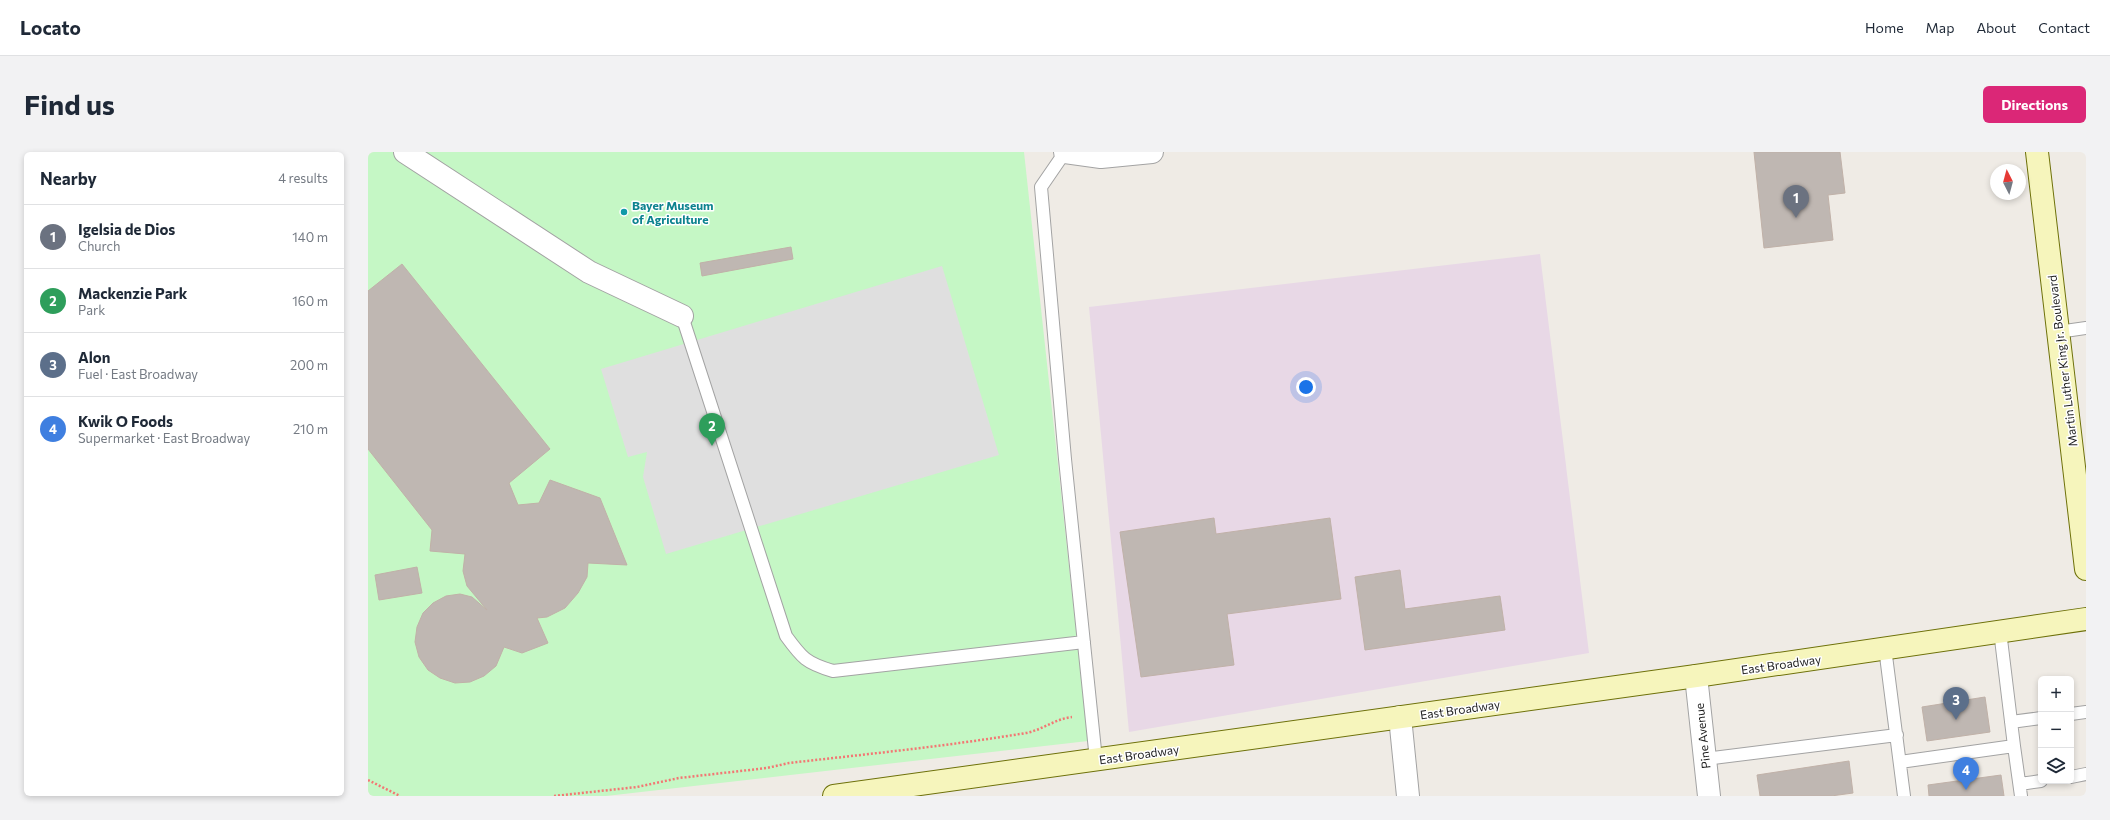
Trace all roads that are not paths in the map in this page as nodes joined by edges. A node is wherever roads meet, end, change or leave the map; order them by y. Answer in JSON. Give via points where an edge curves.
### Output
{"nodes":[{"id":1,"x":405,"y":152,"type":"edge"},
{"id":2,"x":1065,"y":152,"type":"edge"},
{"id":3,"x":1152,"y":152,"type":"edge"},
{"id":4,"x":2037,"y":152,"type":"edge"},
{"id":5,"x":682,"y":316,"type":"joint"},
{"id":6,"x":2086,"y":328,"type":"edge"},
{"id":7,"x":2058,"y":332,"type":"junction"},
{"id":8,"x":2086,"y":569,"type":"edge"},
{"id":9,"x":2086,"y":619,"type":"edge"},
{"id":10,"x":2000,"y":631,"type":"junction"},
{"id":11,"x":1084,"y":642,"type":"junction"},
{"id":12,"x":1886,"y":648,"type":"junction"},
{"id":13,"x":1696,"y":676,"type":"junction"},
{"id":14,"x":2086,"y":712,"type":"edge"},
{"id":15,"x":2074,"y":714,"type":"edge"},
{"id":16,"x":1400,"y":717,"type":"junction"},
{"id":17,"x":2038,"y":718,"type":"edge"},
{"id":18,"x":2011,"y":722,"type":"junction"},
{"id":19,"x":1897,"y":735,"type":"junction"},
{"id":20,"x":2014,"y":746,"type":"junction"},
{"id":21,"x":1705,"y":759,"type":"junction"},
{"id":22,"x":1096,"y":760,"type":"junction"},
{"id":23,"x":1900,"y":762,"type":"junction"},
{"id":24,"x":2086,"y":774,"type":"edge"},
{"id":25,"x":2074,"y":776,"type":"edge"},
{"id":26,"x":2038,"y":781,"type":"edge"},
{"id":27,"x":2020,"y":784,"type":"junction"},
{"id":28,"x":834,"y":796,"type":"edge"},
{"id":29,"x":1408,"y":796,"type":"edge"},
{"id":30,"x":1709,"y":796,"type":"edge"},
{"id":31,"x":1904,"y":796,"type":"edge"},
{"id":32,"x":2021,"y":796,"type":"edge"}],
"edges":[{"from":1,"to":5,"type":"street","via":[[589,272]]},
{"from":2,"to":3,"type":"street","via":[[1101,157]]},
{"from":2,"to":11,"type":"lane","via":[[1041,187]]},
{"from":4,"to":7,"type":"main road","name":"Martin Luther King Jr. Boulevard"},
{"from":5,"to":11,"type":"lane","via":[[786,636],[801,657],[815,666],[833,671]]},
{"from":6,"to":7,"type":"lane"},
{"from":7,"to":8,"type":"main road","name":"Martin Luther King Jr. Boulevard"},
{"from":9,"to":10,"type":"main road","name":"East Broadway"},
{"from":10,"to":12,"type":"main road","name":"East Broadway"},
{"from":10,"to":18,"type":"lane"},
{"from":11,"to":22,"type":"lane"},
{"from":12,"to":13,"type":"main road","name":"East Broadway"},
{"from":12,"to":19,"type":"lane"},
{"from":13,"to":16,"type":"main road","name":"East Broadway"},
{"from":13,"to":21,"type":"street","name":"Pine Avenue"},
{"from":14,"to":15,"type":"lane"},
{"from":16,"to":22,"type":"main road","name":"East Broadway"},
{"from":16,"to":29,"type":"street"},
{"from":17,"to":18,"type":"lane"},
{"from":18,"to":20,"type":"lane"},
{"from":19,"to":21,"type":"lane"},
{"from":19,"to":23,"type":"lane"},
{"from":20,"to":23,"type":"lane"},
{"from":20,"to":27,"type":"lane"},
{"from":21,"to":30,"type":"street","name":"Pine Avenue"},
{"from":22,"to":28,"type":"main road","name":"East Broadway"},
{"from":23,"to":31,"type":"lane"},
{"from":24,"to":25,"type":"lane"},
{"from":26,"to":27,"type":"lane"},
{"from":27,"to":32,"type":"lane"}]}
